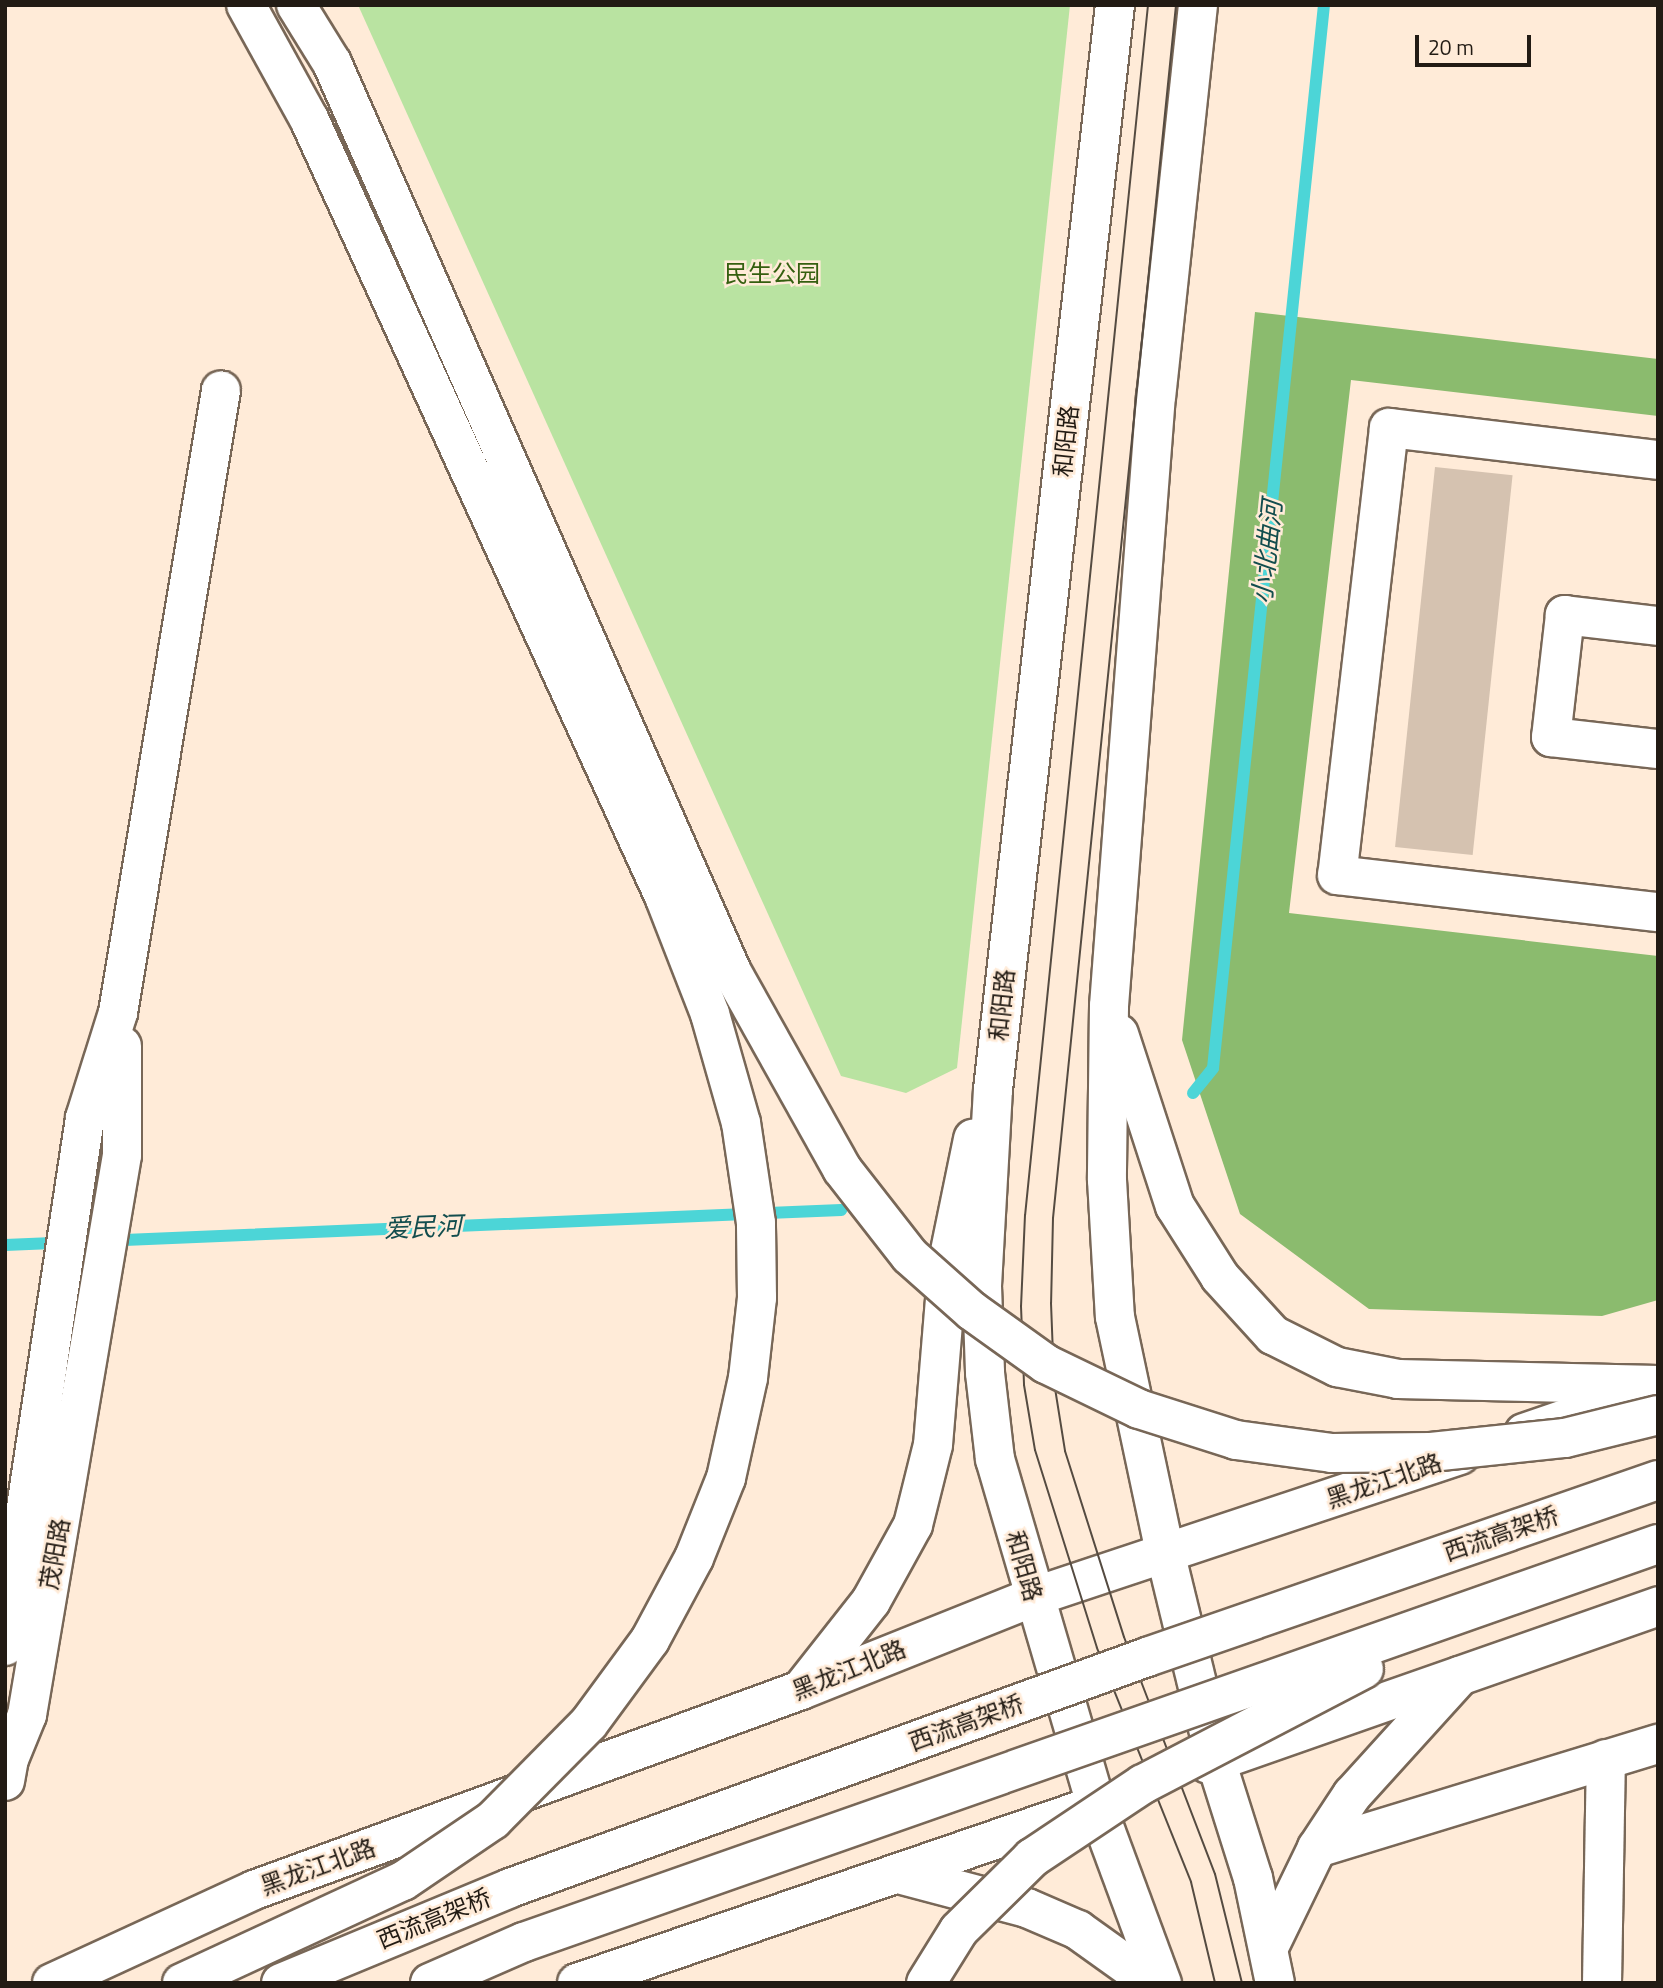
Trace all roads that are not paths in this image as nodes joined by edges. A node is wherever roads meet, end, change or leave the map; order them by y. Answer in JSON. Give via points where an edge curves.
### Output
{"nodes":[{"id":1,"x":246,"y":5,"type":"edge"},
{"id":2,"x":296,"y":5,"type":"edge"},
{"id":3,"x":1115,"y":5,"type":"edge"},
{"id":4,"x":1198,"y":5,"type":"edge"},
{"id":5,"x":221,"y":390,"type":"dead end"},
{"id":6,"x":1658,"y":460,"type":"edge"},
{"id":7,"x":1658,"y":626,"type":"edge"},
{"id":8,"x":1658,"y":749,"type":"edge"},
{"id":9,"x":1658,"y":912,"type":"edge"},
{"id":10,"x":1110,"y":1006,"type":"junction"},
{"id":11,"x":118,"y":1013,"type":"junction"},
{"id":12,"x":993,"y":1089,"type":"junction"},
{"id":13,"x":1658,"y":1386,"type":"edge"},
{"id":14,"x":1658,"y":1415,"type":"edge"},
{"id":15,"x":1658,"y":1480,"type":"edge"},
{"id":16,"x":1658,"y":1544,"type":"edge"},
{"id":17,"x":1166,"y":1556,"type":"junction"},
{"id":18,"x":1032,"y":1597,"type":"junction"},
{"id":19,"x":1489,"y":1605,"type":"junction"},
{"id":20,"x":1658,"y":1606,"type":"edge"},
{"id":21,"x":5,"y":1646,"type":"edge"},
{"id":22,"x":1460,"y":1676,"type":"junction"},
{"id":23,"x":801,"y":1690,"type":"junction"},
{"id":24,"x":1658,"y":1744,"type":"edge"},
{"id":25,"x":1606,"y":1759,"type":"junction"},
{"id":26,"x":6,"y":1761,"type":"edge"},
{"id":27,"x":1216,"y":1761,"type":"junction"},
{"id":28,"x":1096,"y":1805,"type":"junction"},
{"id":29,"x":1317,"y":1847,"type":"junction"},
{"id":30,"x":898,"y":1874,"type":"junction"},
{"id":31,"x":1272,"y":1965,"type":"edge"},
{"id":32,"x":52,"y":1983,"type":"edge"},
{"id":33,"x":182,"y":1983,"type":"edge"},
{"id":34,"x":281,"y":1983,"type":"edge"},
{"id":35,"x":430,"y":1983,"type":"edge"},
{"id":36,"x":577,"y":1983,"type":"edge"},
{"id":37,"x":926,"y":1983,"type":"edge"},
{"id":38,"x":1152,"y":1983,"type":"edge"},
{"id":39,"x":1162,"y":1983,"type":"edge"},
{"id":40,"x":1602,"y":1983,"type":"edge"}],
"edges":[{"from":1,"to":33,"type":"main road","bridge":true,"via":[[309,119],[668,908],[710,1014],[741,1123],[756,1223],[757,1298],[748,1378],[726,1478],[694,1558],[650,1640],[589,1723],[493,1820],[403,1881]]},
{"from":2,"to":14,"type":"main road","bridge":true,"via":[[338,75],[732,972],[842,1169],[910,1256],[972,1311],[1046,1364],[1139,1409],[1237,1440],[1332,1453],[1432,1452],[1565,1438]]},
{"from":3,"to":12,"type":"main road","name":"和阳路"},
{"from":4,"to":10,"type":"main road","via":[[1156,395]]},
{"from":5,"to":11,"type":"main road"},
{"from":6,"to":9,"type":"main road","via":[[1389,428],[1337,875]]},
{"from":7,"to":8,"type":"main road","via":[[1565,615],[1551,737]]},
{"from":10,"to":13,"type":"main road","via":[[1175,1206],[1220,1277],[1273,1335],[1337,1367],[1398,1379]]},
{"from":10,"to":17,"type":"main road","via":[[1107,1180],[1115,1317]]},
{"from":11,"to":21,"type":"main road","name":"茂阳路","via":[[85,1118]]},
{"from":11,"to":26,"type":"main road","name":"茂阳路","via":[[124,1062],[122,1155],[27,1715]]},
{"from":12,"to":18,"type":"main road","name":"和阳路","via":[[982,1286],[985,1373],[995,1459]]},
{"from":12,"to":23,"type":"main road","via":[[966,1155],[948,1261],[933,1445],[913,1525],[871,1601]]},
{"from":13,"to":17,"type":"main road","name":"黑龙江北路"},
{"from":15,"to":34,"type":"main road","name":"西流高架桥","bridge":true,"via":[[1147,1657],[510,1888]]},
{"from":16,"to":19,"type":"main road","bridge":true},
{"from":17,"to":18,"type":"main road","name":"黑龙江北路"},
{"from":17,"to":27,"type":"main road"},
{"from":18,"to":23,"type":"main road","name":"黑龙江北路"},
{"from":18,"to":28,"type":"main road","name":"和阳路"},
{"from":19,"to":35,"type":"main road","bridge":true,"via":[[524,1942]]},
{"from":19,"to":37,"type":"main road","bridge":true,"via":[[1143,1784],[1032,1858],[959,1930]]},
{"from":20,"to":22,"type":"main road"},
{"from":22,"to":27,"type":"main road"},
{"from":22,"to":29,"type":"main road","via":[[1352,1795]]},
{"from":23,"to":32,"type":"main road","name":"黑龙江北路","via":[[254,1890]]},
{"from":24,"to":25,"type":"main road"},
{"from":25,"to":29,"type":"main road"},
{"from":25,"to":40,"type":"main road"},
{"from":27,"to":28,"type":"main road"},
{"from":27,"to":31,"type":"main road","via":[[1253,1878]]},
{"from":28,"to":30,"type":"main road"},
{"from":28,"to":39,"type":"main road","name":"和阳路"},
{"from":29,"to":31,"type":"main road"},
{"from":30,"to":36,"type":"main road"},
{"from":30,"to":38,"type":"main road","via":[[1027,1908],[1079,1930]]}]}
